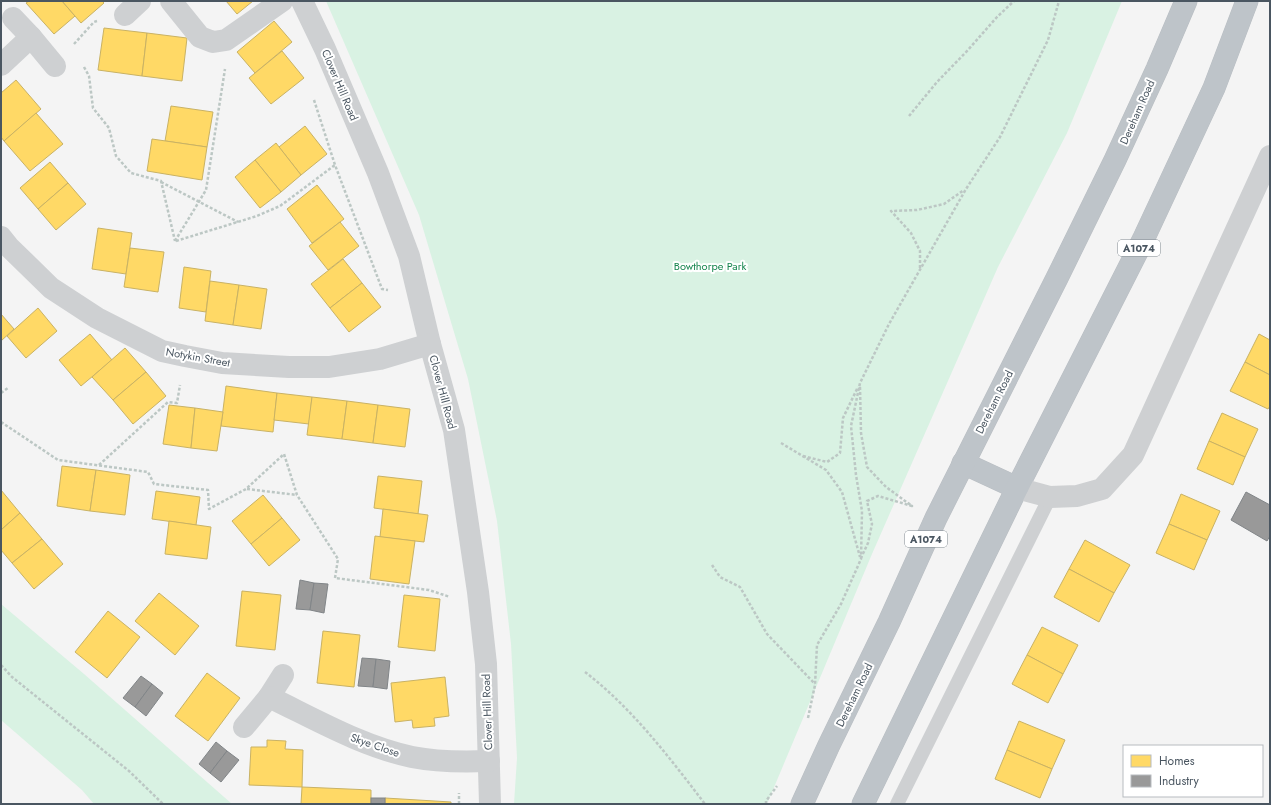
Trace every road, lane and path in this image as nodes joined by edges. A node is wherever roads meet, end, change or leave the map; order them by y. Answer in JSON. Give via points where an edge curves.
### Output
{"nodes":[{"id":1,"x":171,"y":1,"type":"edge"},
{"id":2,"x":282,"y":1,"type":"edge"},
{"id":3,"x":302,"y":1,"type":"edge"},
{"id":4,"x":1014,"y":1,"type":"edge"},
{"id":5,"x":1059,"y":1,"type":"edge"},
{"id":6,"x":1186,"y":1,"type":"edge"},
{"id":7,"x":1247,"y":1,"type":"edge"},
{"id":8,"x":132,"y":8,"type":"edge"},
{"id":9,"x":13,"y":18,"type":"dead end"},
{"id":10,"x":31,"y":37,"type":"junction"},
{"id":11,"x":226,"y":40,"type":"junction"},
{"id":12,"x":83,"y":64,"type":"dead end"},
{"id":13,"x":1,"y":65,"type":"edge"},
{"id":14,"x":55,"y":66,"type":"joint"},
{"id":15,"x":312,"y":94,"type":"dead end"},
{"id":16,"x":909,"y":116,"type":"dead end"},
{"id":17,"x":1270,"y":156,"type":"edge"},
{"id":18,"x":335,"y":165,"type":"junction"},
{"id":19,"x":160,"y":181,"type":"junction"},
{"id":20,"x":966,"y":189,"type":"junction"},
{"id":21,"x":199,"y":201,"type":"junction"},
{"id":22,"x":238,"y":222,"type":"junction"},
{"id":23,"x":1,"y":237,"type":"edge"},
{"id":24,"x":175,"y":241,"type":"junction"},
{"id":25,"x":920,"y":269,"type":"junction"},
{"id":26,"x":418,"y":292,"type":"junction"},
{"id":27,"x":430,"y":344,"type":"junction"},
{"id":28,"x":185,"y":356,"type":"junction"},
{"id":29,"x":860,"y":383,"type":"junction"},
{"id":30,"x":8,"y":388,"type":"dead end"},
{"id":31,"x":1,"y":393,"type":"edge"},
{"id":32,"x":1,"y":422,"type":"edge"},
{"id":33,"x":781,"y":443,"type":"dead end"},
{"id":34,"x":803,"y":456,"type":"junction"},
{"id":35,"x":963,"y":462,"type":"junction"},
{"id":36,"x":99,"y":465,"type":"junction"},
{"id":37,"x":1017,"y":488,"type":"junction"},
{"id":38,"x":246,"y":489,"type":"junction"},
{"id":39,"x":297,"y":495,"type":"junction"},
{"id":40,"x":1050,"y":497,"type":"junction"},
{"id":41,"x":861,"y":559,"type":"junction"},
{"id":42,"x":712,"y":565,"type":"dead end"},
{"id":43,"x":478,"y":592,"type":"junction"},
{"id":44,"x":1,"y":665,"type":"edge"},
{"id":45,"x":585,"y":672,"type":"dead end"},
{"id":46,"x":282,"y":675,"type":"dead end"},
{"id":47,"x":815,"y":685,"type":"junction"},
{"id":48,"x":269,"y":697,"type":"junction"},
{"id":49,"x":808,"y":722,"type":"dead end"},
{"id":50,"x":244,"y":728,"type":"dead end"},
{"id":51,"x":489,"y":761,"type":"junction"},
{"id":52,"x":779,"y":783,"type":"dead end"},
{"id":53,"x":164,"y":804,"type":"edge"},
{"id":54,"x":490,"y":804,"type":"edge"},
{"id":55,"x":705,"y":804,"type":"edge"},
{"id":56,"x":766,"y":804,"type":"edge"},
{"id":57,"x":802,"y":804,"type":"edge"},
{"id":58,"x":863,"y":804,"type":"edge"},
{"id":59,"x":897,"y":804,"type":"edge"}],
"edges":[{"from":1,"to":11,"type":"street","via":[[200,37],[213,42]]},
{"from":2,"to":11,"type":"street"},
{"from":3,"to":26,"type":"street","name":"Clover Hill Road","via":[[378,173]]},
{"from":4,"to":16,"type":"path","via":[[937,82]]},
{"from":5,"to":20,"type":"path","via":[[1048,40],[1000,137]]},
{"from":6,"to":35,"type":"highway","name":"Dereham Road","number":"A1074","via":[[1115,160]]},
{"from":7,"to":37,"type":"highway","number":"A1074","via":[[1214,88],[1143,240]]},
{"from":8,"to":14,"type":"path","via":[[94,22]]},
{"from":9,"to":10,"type":"street"},
{"from":10,"to":13,"type":"street"},
{"from":10,"to":14,"type":"street"},
{"from":11,"to":21,"type":"path","via":[[226,65],[206,190]]},
{"from":12,"to":19,"type":"path","via":[[89,76],[93,108],[109,128],[116,156],[132,173]]},
{"from":15,"to":18,"type":"path"},
{"from":17,"to":40,"type":"street","via":[[1133,455],[1102,489],[1077,496]]},
{"from":18,"to":22,"type":"path","via":[[280,206]]},
{"from":18,"to":26,"type":"path","via":[[382,289]]},
{"from":19,"to":21,"type":"path"},
{"from":19,"to":24,"type":"path"},
{"from":20,"to":25,"type":"path"},
{"from":20,"to":25,"type":"path","via":[[944,204],[917,210],[890,211],[911,233],[920,251]]},
{"from":21,"to":22,"type":"path"},
{"from":21,"to":24,"type":"path"},
{"from":22,"to":24,"type":"path"},
{"from":23,"to":28,"type":"street","name":"Notykin Street","via":[[51,288],[97,318],[162,351]]},
{"from":25,"to":29,"type":"path"},
{"from":26,"to":27,"type":"street","name":"Clover Hill Road"},
{"from":27,"to":28,"type":"street","name":"Notykin Street","via":[[380,359],[329,367],[222,363]]},
{"from":27,"to":43,"type":"street","name":"Clover Hill Road","via":[[454,430]]},
{"from":28,"to":36,"type":"path","via":[[177,403],[168,402]]},
{"from":29,"to":34,"type":"path","via":[[843,418],[840,453],[827,462]]},
{"from":29,"to":41,"type":"path","via":[[851,426],[862,511]]},
{"from":29,"to":41,"type":"path","via":[[861,433],[868,467],[886,487],[912,506],[878,496],[867,501],[872,524]]},
{"from":30,"to":31,"type":"path"},
{"from":32,"to":36,"type":"path","via":[[58,460]]},
{"from":33,"to":34,"type":"path"},
{"from":34,"to":41,"type":"path","via":[[826,470],[842,492]]},
{"from":35,"to":37,"type":"highway"},
{"from":35,"to":57,"type":"highway","name":"Dereham Road","number":"A1074"},
{"from":36,"to":38,"type":"path","via":[[148,472],[154,484],[208,490],[209,509]]},
{"from":37,"to":40,"type":"street"},
{"from":37,"to":58,"type":"highway","number":"A1074"},
{"from":38,"to":39,"type":"path"},
{"from":38,"to":39,"type":"path","via":[[284,454]]},
{"from":39,"to":43,"type":"path","via":[[338,559],[335,578],[429,590],[449,597]]},
{"from":40,"to":59,"type":"lane"},
{"from":41,"to":47,"type":"path","via":[[841,604],[817,645]]},
{"from":42,"to":47,"type":"path","via":[[720,577],[740,587],[767,634]]},
{"from":43,"to":51,"type":"street","name":"Clover Hill Road","via":[[486,664]]},
{"from":44,"to":53,"type":"path","via":[[12,677],[129,771]]},
{"from":45,"to":55,"type":"path","via":[[634,716]]},
{"from":46,"to":48,"type":"street"},
{"from":47,"to":49,"type":"path"},
{"from":48,"to":50,"type":"street"},
{"from":48,"to":51,"type":"street","name":"Skye Close","via":[[350,737],[385,750],[414,757],[459,762]]},
{"from":51,"to":54,"type":"street","name":"Clover Hill Road"},
{"from":52,"to":56,"type":"path"}]}
